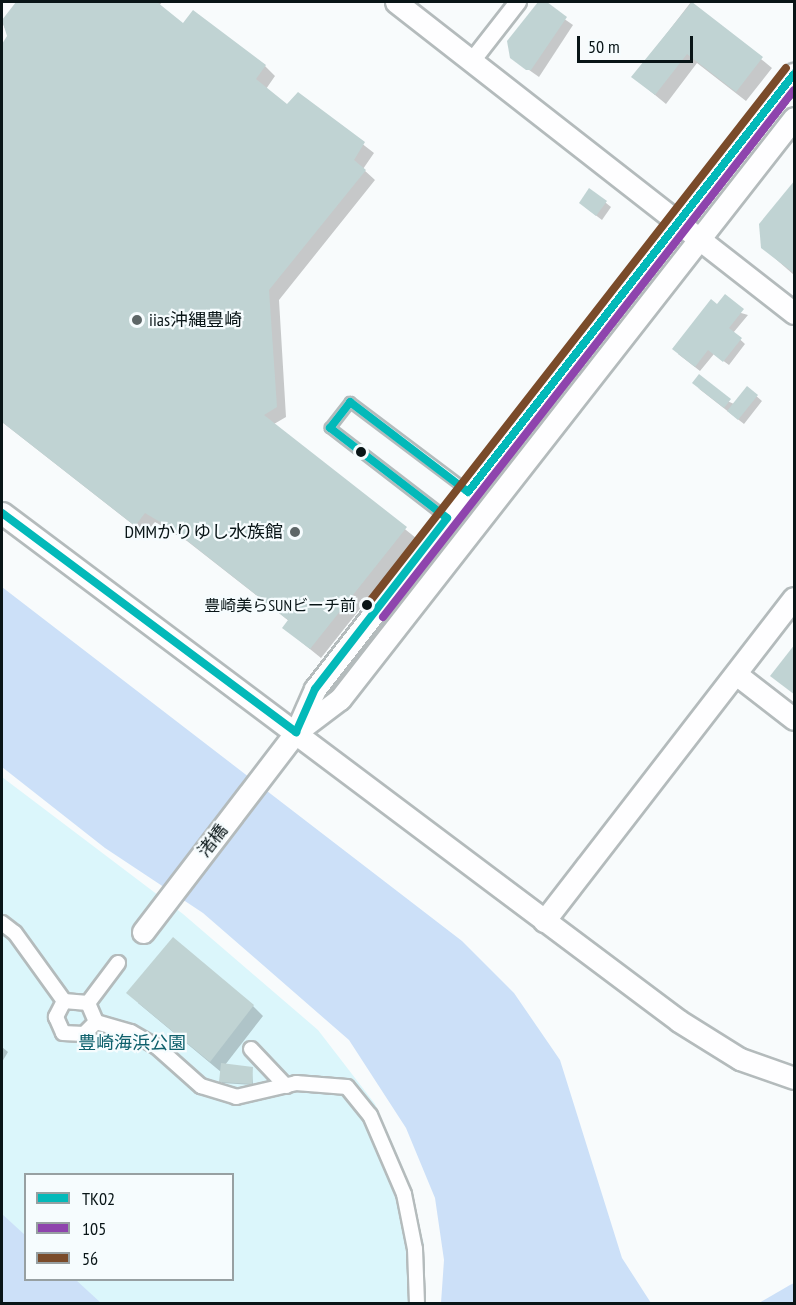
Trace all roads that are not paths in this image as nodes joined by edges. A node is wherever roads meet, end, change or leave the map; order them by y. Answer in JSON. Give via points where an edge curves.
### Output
{"nodes":[{"id":1,"x":396,"y":2,"type":"edge"},
{"id":2,"x":518,"y":2,"type":"edge"},
{"id":3,"x":472,"y":61,"type":"junction"},
{"id":4,"x":795,"y":74,"type":"edge"},
{"id":5,"x":795,"y":118,"type":"edge"},
{"id":6,"x":679,"y":222,"type":"junction"},
{"id":7,"x":701,"y":239,"type":"junction"},
{"id":8,"x":795,"y":312,"type":"edge"},
{"id":9,"x":468,"y":492,"type":"junction"},
{"id":10,"x":2,"y":513,"type":"edge"},
{"id":11,"x":447,"y":519,"type":"junction"},
{"id":12,"x":795,"y":598,"type":"edge"},
{"id":13,"x":736,"y":674,"type":"junction"},
{"id":14,"x":795,"y":719,"type":"edge"},
{"id":15,"x":296,"y":732,"type":"junction"},
{"id":16,"x":544,"y":921,"type":"junction"},
{"id":17,"x":2,"y":923,"type":"edge"},
{"id":18,"x":143,"y":932,"type":"dead end"},
{"id":19,"x":118,"y":963,"type":"dead end"},
{"id":20,"x":64,"y":1001,"type":"junction"},
{"id":21,"x":88,"y":1003,"type":"junction"},
{"id":22,"x":96,"y":1022,"type":"junction"},
{"id":23,"x":251,"y":1048,"type":"dead end"},
{"id":24,"x":795,"y":1078,"type":"edge"},
{"id":25,"x":286,"y":1086,"type":"junction"},
{"id":26,"x":417,"y":1304,"type":"edge"}],
"edges":[{"from":1,"to":3,"type":"street"},
{"from":2,"to":3,"type":"street"},
{"from":3,"to":6,"type":"street"},
{"from":4,"to":6,"type":"street"},
{"from":5,"to":7,"type":"street"},
{"from":6,"to":7,"type":"street"},
{"from":6,"to":9,"type":"street"},
{"from":7,"to":8,"type":"street"},
{"from":7,"to":15,"type":"street","via":[[340,699]]},
{"from":9,"to":11,"type":"street"},
{"from":9,"to":11,"type":"lane","via":[[350,402],[330,428]]},
{"from":10,"to":15,"type":"street"},
{"from":11,"to":15,"type":"street","via":[[315,688]]},
{"from":12,"to":13,"type":"street"},
{"from":13,"to":14,"type":"street"},
{"from":13,"to":16,"type":"street"},
{"from":15,"to":16,"type":"street"},
{"from":15,"to":18,"type":"street","name":"渚橋"},
{"from":16,"to":24,"type":"street","via":[[699,1035],[740,1059]]},
{"from":17,"to":20,"type":"street","via":[[26,947]]},
{"from":19,"to":21,"type":"street"},
{"from":20,"to":21,"type":"street"},
{"from":20,"to":22,"type":"street","via":[[56,1017],[63,1033],[84,1034]]},
{"from":21,"to":22,"type":"street"},
{"from":22,"to":25,"type":"street","via":[[145,1038],[192,1080],[219,1093],[252,1097]]},
{"from":23,"to":25,"type":"street"},
{"from":25,"to":26,"type":"street","via":[[346,1087],[370,1115],[404,1194],[415,1249]]}]}
